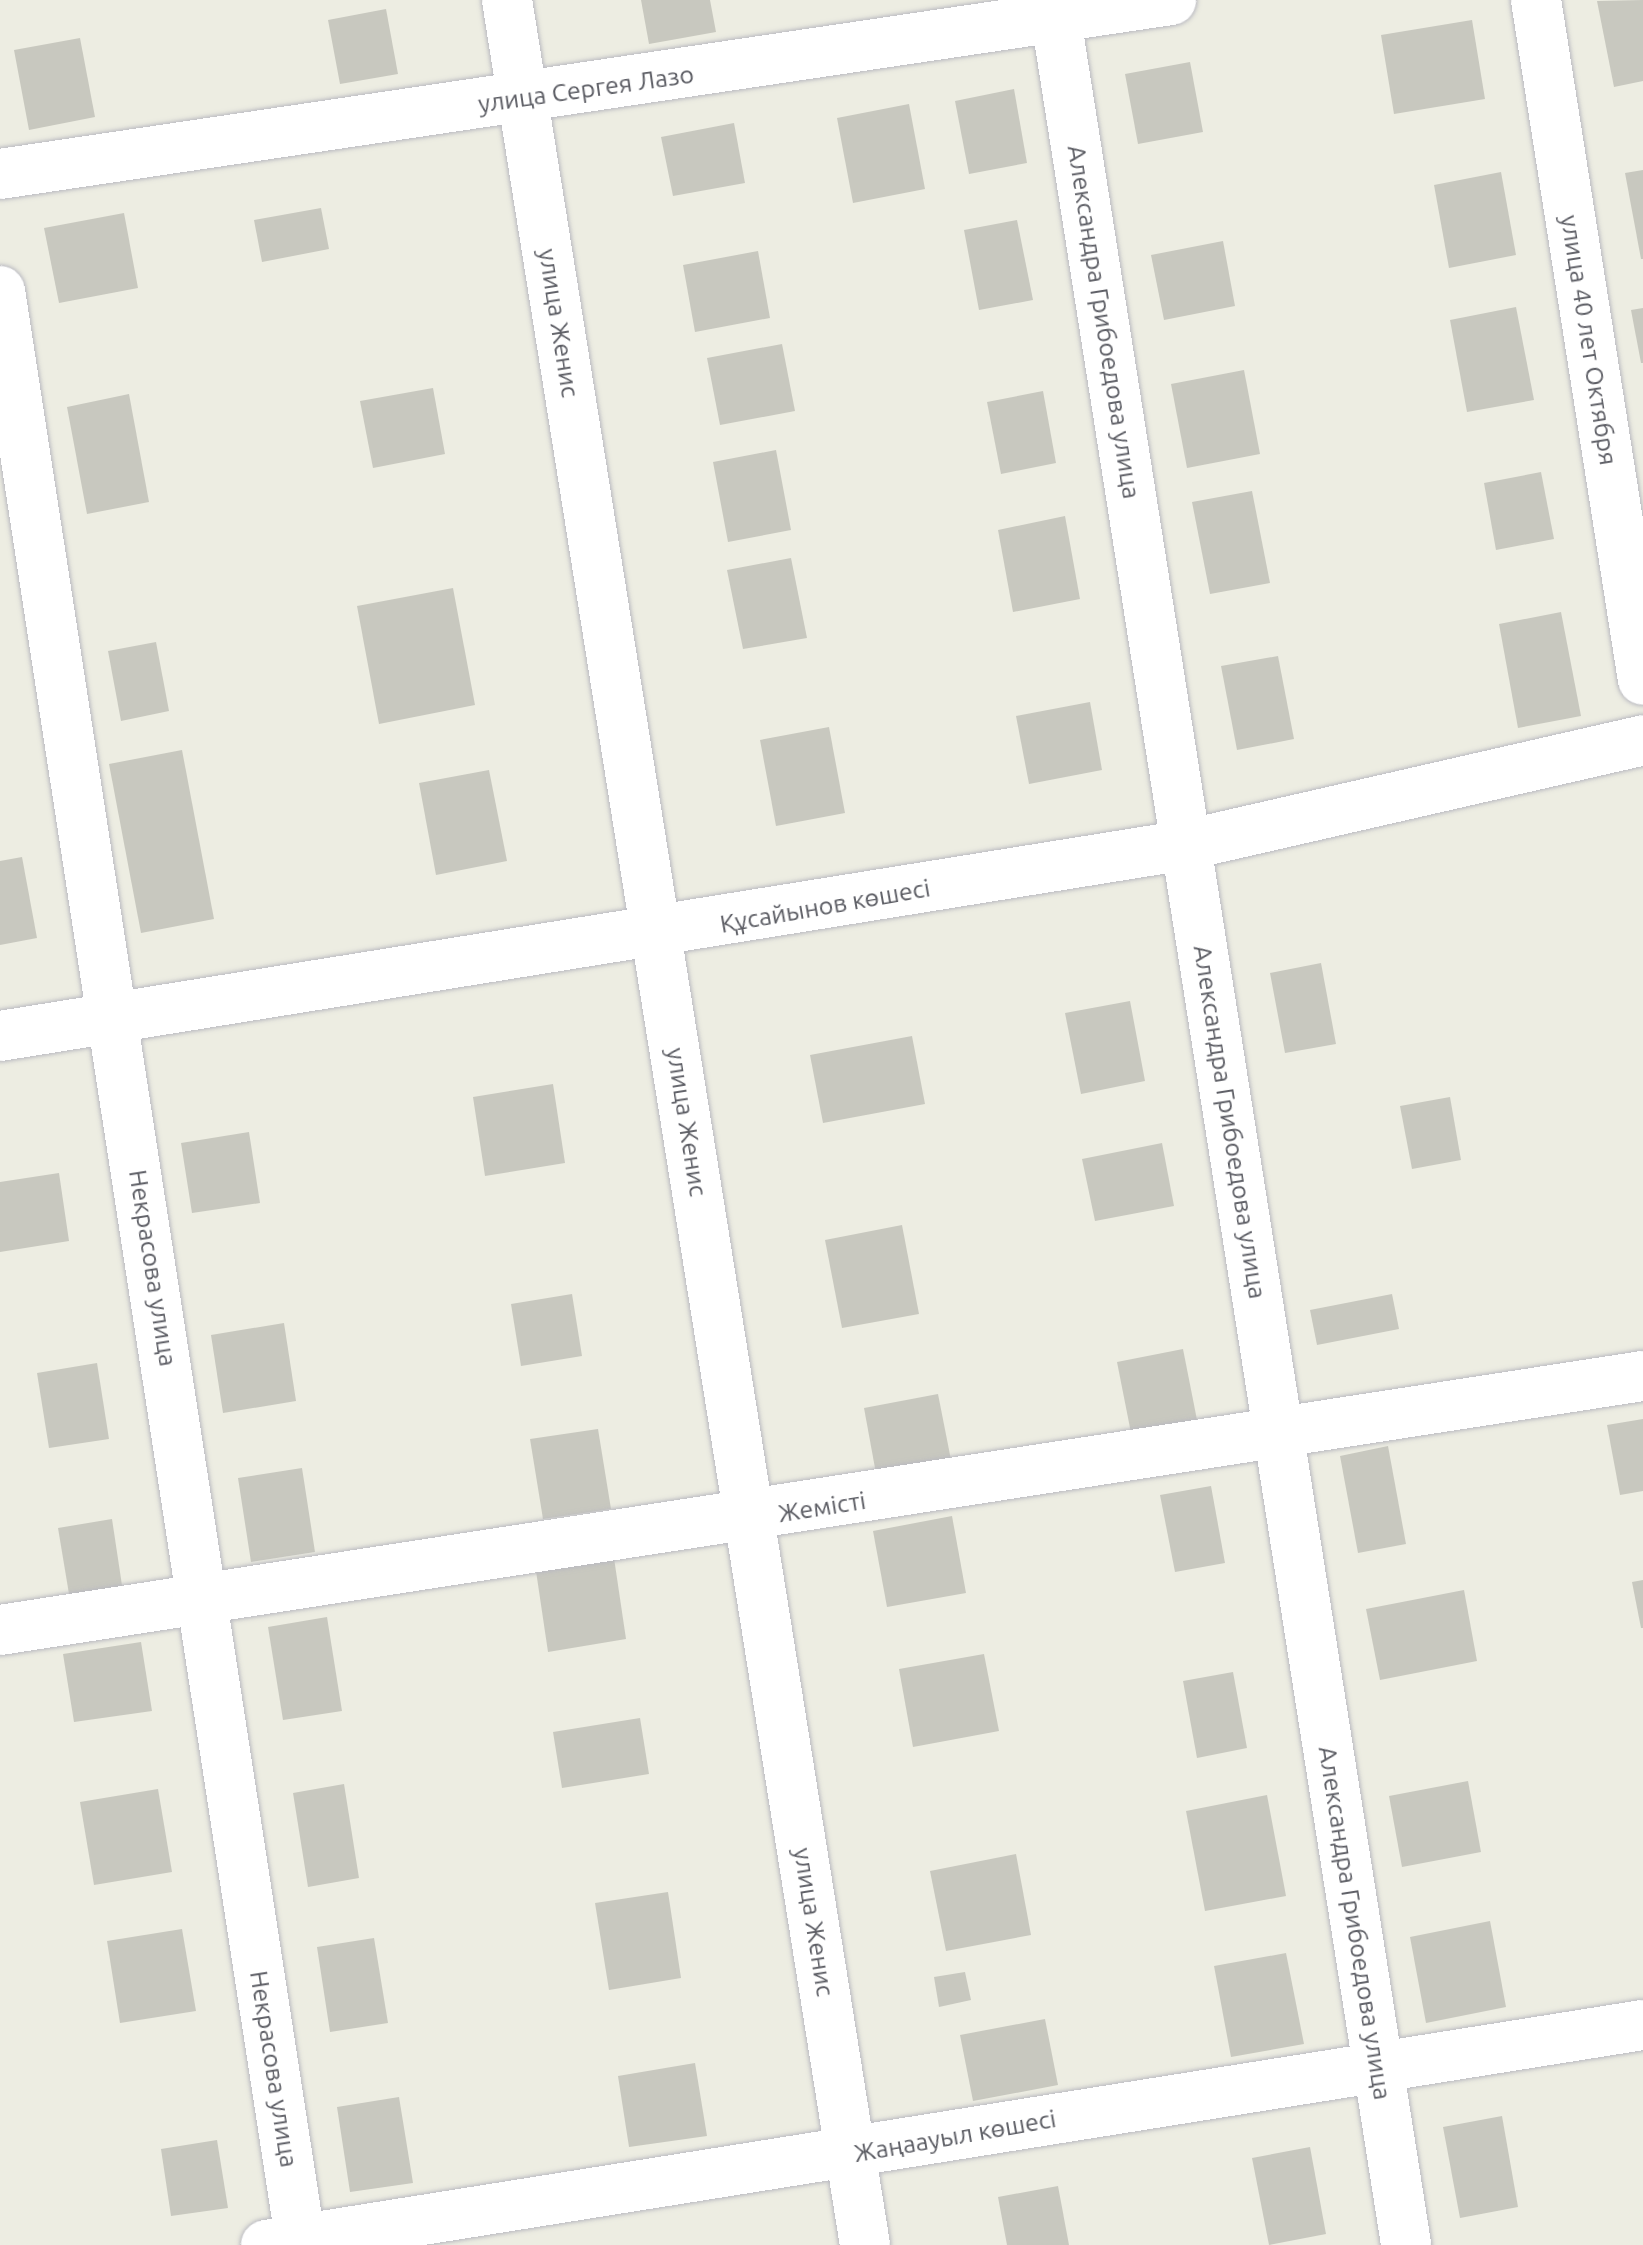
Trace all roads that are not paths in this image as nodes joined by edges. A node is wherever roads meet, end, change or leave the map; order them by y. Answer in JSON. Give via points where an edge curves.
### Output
{"nodes":[{"id":1,"x":507,"y":0,"type":"edge"},
{"id":2,"x":1171,"y":0,"type":"edge"},
{"id":3,"x":1536,"y":0,"type":"edge"},
{"id":4,"x":1054,"y":9,"type":"edge"},
{"id":5,"x":524,"y":99,"type":"junction"},
{"id":6,"x":0,"y":174,"type":"edge"},
{"id":7,"x":0,"y":291,"type":"edge"},
{"id":8,"x":1643,"y":680,"type":"edge"},
{"id":9,"x":1643,"y":740,"type":"edge"},
{"id":10,"x":1186,"y":845,"type":"junction"},
{"id":11,"x":657,"y":934,"type":"junction"},
{"id":12,"x":116,"y":1018,"type":"junction"},
{"id":13,"x":0,"y":1036,"type":"edge"},
{"id":14,"x":1643,"y":1376,"type":"edge"},
{"id":15,"x":1279,"y":1437,"type":"junction"},
{"id":16,"x":750,"y":1518,"type":"junction"},
{"id":17,"x":204,"y":1600,"type":"junction"},
{"id":18,"x":0,"y":1630,"type":"edge"},
{"id":19,"x":1643,"y":2025,"type":"edge"},
{"id":20,"x":1377,"y":2064,"type":"junction"},
{"id":21,"x":850,"y":2154,"type":"junction"},
{"id":22,"x":289,"y":2243,"type":"edge"},
{"id":23,"x":865,"y":2245,"type":"edge"},
{"id":24,"x":1406,"y":2245,"type":"edge"}],
"edges":[{"from":1,"to":5,"type":"street","name":"улица Женис"},
{"from":2,"to":4,"type":"street","name":"улица Сергея Лазо"},
{"from":3,"to":8,"type":"street","name":"улица 40 лет Октября"},
{"from":4,"to":5,"type":"street","name":"улица Сергея Лазо"},
{"from":4,"to":10,"type":"street","name":"Александра Грибоедова улица"},
{"from":5,"to":6,"type":"street","name":"улица Сергея Лазо"},
{"from":5,"to":11,"type":"street","name":"улица Женис"},
{"from":7,"to":12,"type":"street","name":"Некрасова улица"},
{"from":9,"to":10,"type":"street","name":"Құсайынов көшесі"},
{"from":10,"to":11,"type":"street","name":"Құсайынов көшесі"},
{"from":10,"to":15,"type":"street","name":"Александра Грибоедова улица"},
{"from":11,"to":12,"type":"street","name":"Құсайынов көшесі"},
{"from":11,"to":16,"type":"street","name":"улица Женис"},
{"from":12,"to":13,"type":"street","name":"Құсайынов көшесі"},
{"from":12,"to":17,"type":"street","name":"Некрасова улица"},
{"from":14,"to":15,"type":"street","name":"Жемісті"},
{"from":15,"to":16,"type":"street","name":"Жемісті"},
{"from":15,"to":20,"type":"street","name":"Александра Грибоедова улица"},
{"from":16,"to":17,"type":"street","name":"Жемісті"},
{"from":16,"to":21,"type":"street","name":"улица Женис"},
{"from":17,"to":18,"type":"street","name":"Жемісті"},
{"from":17,"to":22,"type":"street","name":"Некрасова улица"},
{"from":19,"to":20,"type":"street","name":"Жаңаауыл көшесі"},
{"from":20,"to":21,"type":"street","name":"Жаңаауыл көшесі"},
{"from":20,"to":24,"type":"street","name":"Александра Грибоедова улица"},
{"from":21,"to":22,"type":"street","name":"Жаңаауыл көшесі"},
{"from":21,"to":23,"type":"street","name":"улица Женис"}]}
